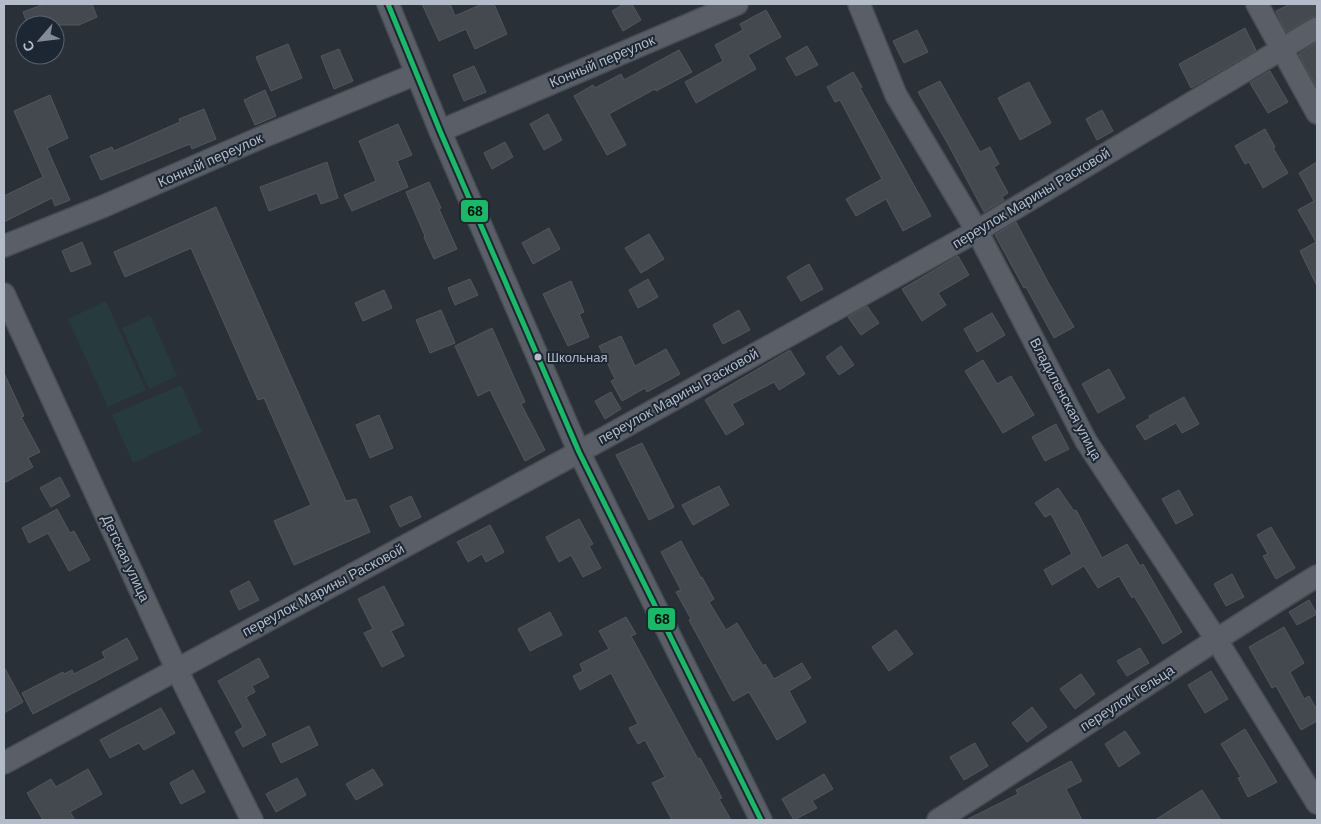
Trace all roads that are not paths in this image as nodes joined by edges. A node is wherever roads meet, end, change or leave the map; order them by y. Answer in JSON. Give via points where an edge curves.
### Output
{"nodes":[{"id":1,"x":388,"y":4,"type":"edge"},
{"id":2,"x":737,"y":4,"type":"edge"},
{"id":3,"x":859,"y":4,"type":"edge"},
{"id":4,"x":1257,"y":4,"type":"edge"},
{"id":5,"x":1317,"y":28,"type":"edge"},
{"id":6,"x":1281,"y":48,"type":"junction"},
{"id":7,"x":416,"y":74,"type":"junction"},
{"id":8,"x":1317,"y":113,"type":"edge"},
{"id":9,"x":440,"y":131,"type":"junction"},
{"id":10,"x":978,"y":231,"type":"junction"},
{"id":11,"x":4,"y":246,"type":"edge"},
{"id":12,"x":4,"y":294,"type":"edge"},
{"id":13,"x":578,"y":452,"type":"junction"},
{"id":14,"x":1317,"y":576,"type":"edge"},
{"id":15,"x":1216,"y":639,"type":"junction"},
{"id":16,"x":177,"y":670,"type":"junction"},
{"id":17,"x":4,"y":762,"type":"edge"},
{"id":18,"x":1317,"y":803,"type":"edge"},
{"id":19,"x":252,"y":820,"type":"edge"},
{"id":20,"x":760,"y":820,"type":"edge"},
{"id":21,"x":938,"y":820,"type":"edge"}],
"edges":[{"from":1,"to":7,"type":"street"},
{"from":2,"to":9,"type":"street","name":"Конный переулок"},
{"from":3,"to":10,"type":"street","name":"Владиленская улица","via":[[896,95]]},
{"from":4,"to":6,"type":"street"},
{"from":5,"to":6,"type":"street","name":"переулок Марины Расковой"},
{"from":6,"to":8,"type":"street"},
{"from":6,"to":10,"type":"street","name":"переулок Марины Расковой"},
{"from":7,"to":9,"type":"street"},
{"from":7,"to":11,"type":"street","name":"Конный переулок"},
{"from":9,"to":13,"type":"street"},
{"from":10,"to":13,"type":"street","name":"переулок Марины Расковой"},
{"from":10,"to":15,"type":"street","name":"Владиленская улица","via":[[1086,441]]},
{"from":12,"to":16,"type":"street","name":"Детская улица"},
{"from":13,"to":16,"type":"street","name":"переулок Марины Расковой"},
{"from":13,"to":20,"type":"street"},
{"from":14,"to":15,"type":"street","name":"переулок Гельца"},
{"from":15,"to":18,"type":"street","name":"Владиленская улица"},
{"from":15,"to":21,"type":"street","name":"переулок Гельца"},
{"from":16,"to":17,"type":"street","name":"переулок Марины Расковой"},
{"from":16,"to":19,"type":"street","name":"Детская улица"}]}
